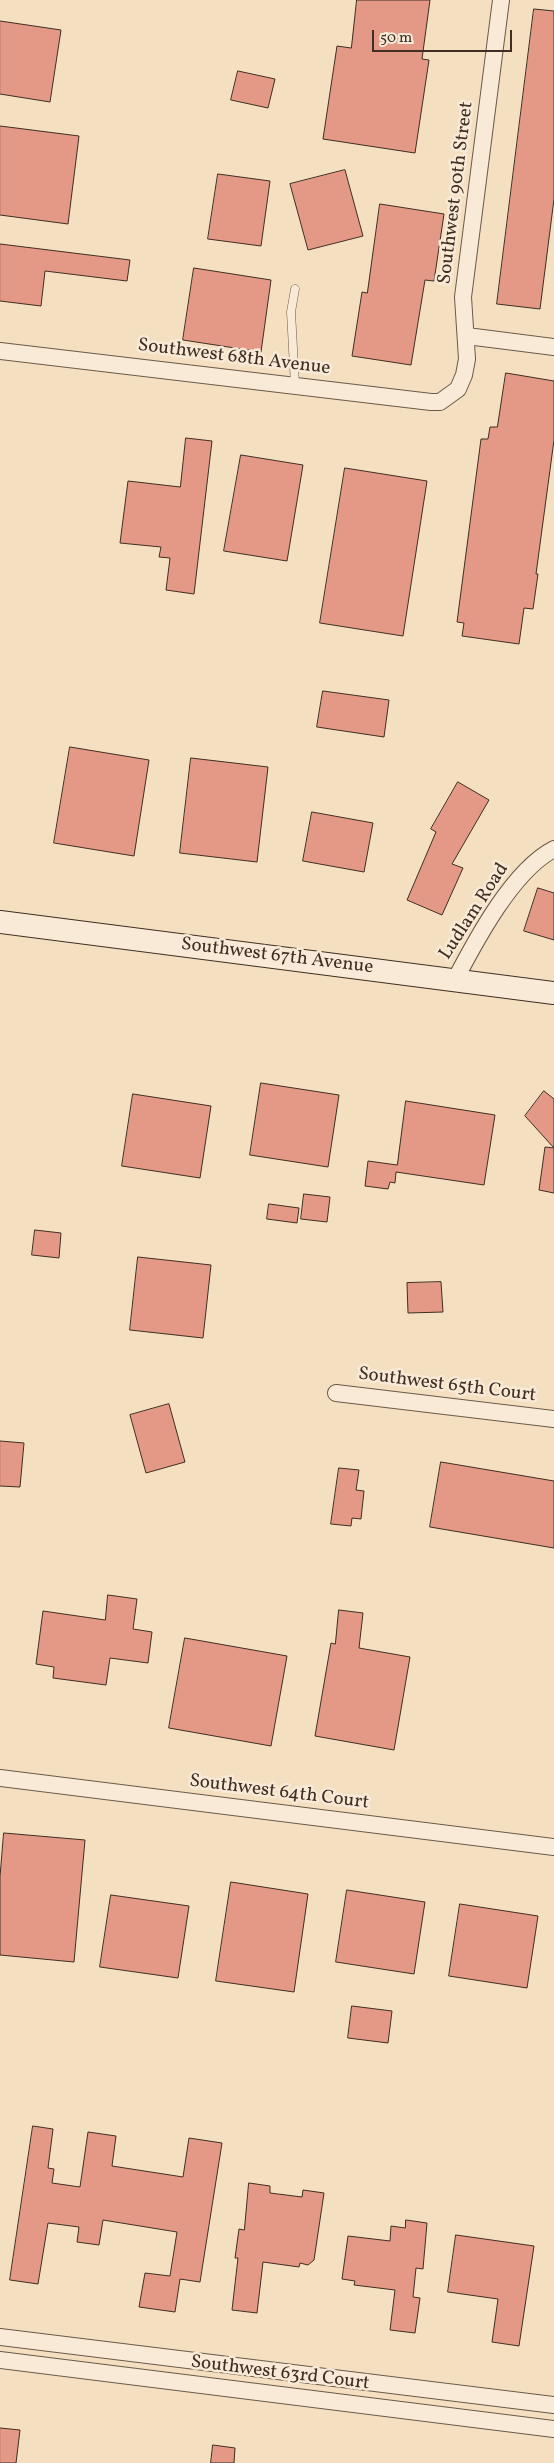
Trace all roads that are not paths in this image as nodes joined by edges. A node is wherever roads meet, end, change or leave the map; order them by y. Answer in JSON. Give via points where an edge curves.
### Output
{"nodes":[{"id":1,"x":501,"y":0,"type":"edge"},
{"id":2,"x":295,"y":290,"type":"dead end"},
{"id":3,"x":467,"y":336,"type":"junction"},
{"id":4,"x":554,"y":347,"type":"edge"},
{"id":5,"x":0,"y":351,"type":"edge"},
{"id":6,"x":295,"y":385,"type":"junction"},
{"id":7,"x":458,"y":389,"type":"joint"},
{"id":8,"x":554,"y":849,"type":"edge"},
{"id":9,"x":0,"y":922,"type":"edge"},
{"id":10,"x":455,"y":980,"type":"junction"},
{"id":11,"x":554,"y":993,"type":"edge"},
{"id":12,"x":336,"y":1393,"type":"dead end"},
{"id":13,"x":554,"y":1419,"type":"edge"},
{"id":14,"x":0,"y":1778,"type":"edge"},
{"id":15,"x":554,"y":1847,"type":"edge"},
{"id":16,"x":0,"y":2337,"type":"edge"},
{"id":17,"x":101,"y":2349,"type":"junction"},
{"id":18,"x":0,"y":2360,"type":"edge"},
{"id":19,"x":97,"y":2371,"type":"junction"},
{"id":20,"x":313,"y":2375,"type":"junction"},
{"id":21,"x":310,"y":2398,"type":"junction"},
{"id":22,"x":529,"y":2402,"type":"junction"},
{"id":23,"x":554,"y":2405,"type":"edge"},
{"id":24,"x":526,"y":2426,"type":"junction"},
{"id":25,"x":554,"y":2429,"type":"edge"}],
"edges":[{"from":1,"to":3,"type":"street","name":"Southwest 90th Street","via":[[463,297]]},
{"from":2,"to":6,"type":"lane","via":[[291,312]]},
{"from":3,"to":4,"type":"street"},
{"from":3,"to":7,"type":"street","name":"Southwest 90th Street","via":[[467,359]]},
{"from":5,"to":6,"type":"street","name":"Southwest 68th Avenue"},
{"from":6,"to":7,"type":"street","name":"Southwest 68th Avenue","via":[[431,402],[440,402]]},
{"from":8,"to":10,"type":"street","name":"Ludlam Road","via":[[526,870],[476,940]]},
{"from":9,"to":10,"type":"main road","name":"Southwest 67th Avenue"},
{"from":10,"to":11,"type":"main road","name":"Southwest 67th Avenue"},
{"from":12,"to":13,"type":"street","name":"Southwest 65th Court"},
{"from":14,"to":15,"type":"street","name":"Southwest 64th Court"},
{"from":16,"to":17,"type":"street","name":"Southwest 63rd Court"},
{"from":17,"to":19,"type":"street"},
{"from":17,"to":20,"type":"street","name":"Southwest 63rd Court"},
{"from":18,"to":19,"type":"street","name":"Southwest 63rd Court"},
{"from":19,"to":21,"type":"street","name":"Southwest 63rd Court"},
{"from":20,"to":21,"type":"street"},
{"from":20,"to":22,"type":"street","name":"Southwest 63rd Court"},
{"from":21,"to":24,"type":"street","name":"Southwest 63rd Court"},
{"from":22,"to":23,"type":"street","name":"Southwest 63rd Court"},
{"from":22,"to":24,"type":"street"},
{"from":24,"to":25,"type":"street","name":"Southwest 63rd Court"}]}
